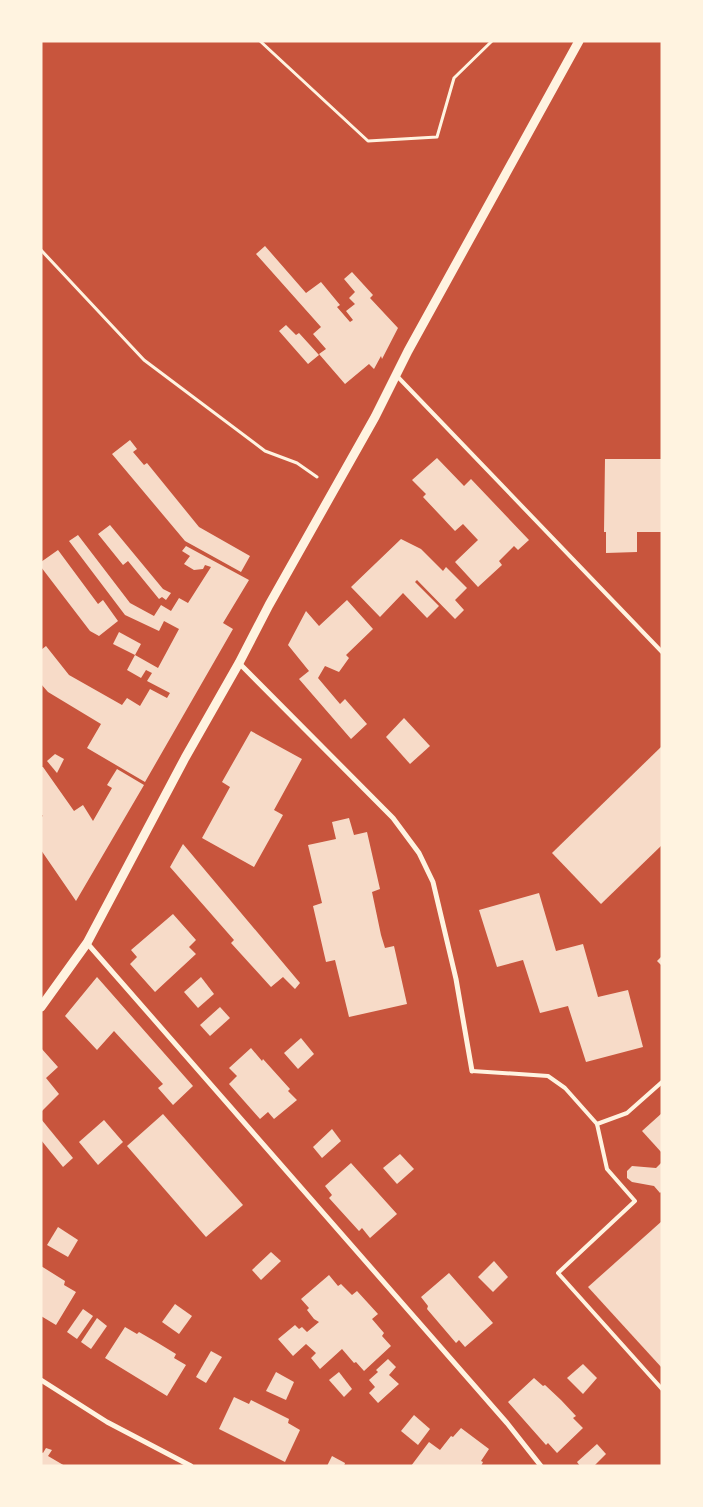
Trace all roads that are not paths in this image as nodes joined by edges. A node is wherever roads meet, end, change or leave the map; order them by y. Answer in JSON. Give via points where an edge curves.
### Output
{"nodes":[{"id":1,"x":579,"y":41,"type":"edge"},
{"id":2,"x":396,"y":375,"type":"junction"},
{"id":3,"x":662,"y":652,"type":"edge"},
{"id":4,"x":239,"y":663,"type":"junction"},
{"id":5,"x":87,"y":943,"type":"junction"},
{"id":6,"x":41,"y":1006,"type":"edge"},
{"id":7,"x":472,"y":1070,"type":"joint"},
{"id":8,"x":662,"y":1082,"type":"edge"},
{"id":9,"x":597,"y":1124,"type":"junction"},
{"id":10,"x":41,"y":1380,"type":"edge"},
{"id":11,"x":662,"y":1390,"type":"edge"},
{"id":12,"x":191,"y":1466,"type":"edge"},
{"id":13,"x":541,"y":1466,"type":"edge"}],
"edges":[{"from":1,"to":2,"type":"street"},
{"from":2,"to":3,"type":"lane"},
{"from":2,"to":4,"type":"street"},
{"from":4,"to":5,"type":"street"},
{"from":4,"to":7,"type":"street","via":[[393,818],[419,852],[433,882],[456,979]]},
{"from":5,"to":6,"type":"street"},
{"from":5,"to":13,"type":"street","via":[[507,1423]]},
{"from":7,"to":9,"type":"lane","via":[[548,1076],[565,1088]]},
{"from":8,"to":9,"type":"lane","via":[[627,1113]]},
{"from":9,"to":11,"type":"lane","via":[[607,1169],[635,1201],[558,1273]]},
{"from":10,"to":12,"type":"street","via":[[107,1422]]}]}
